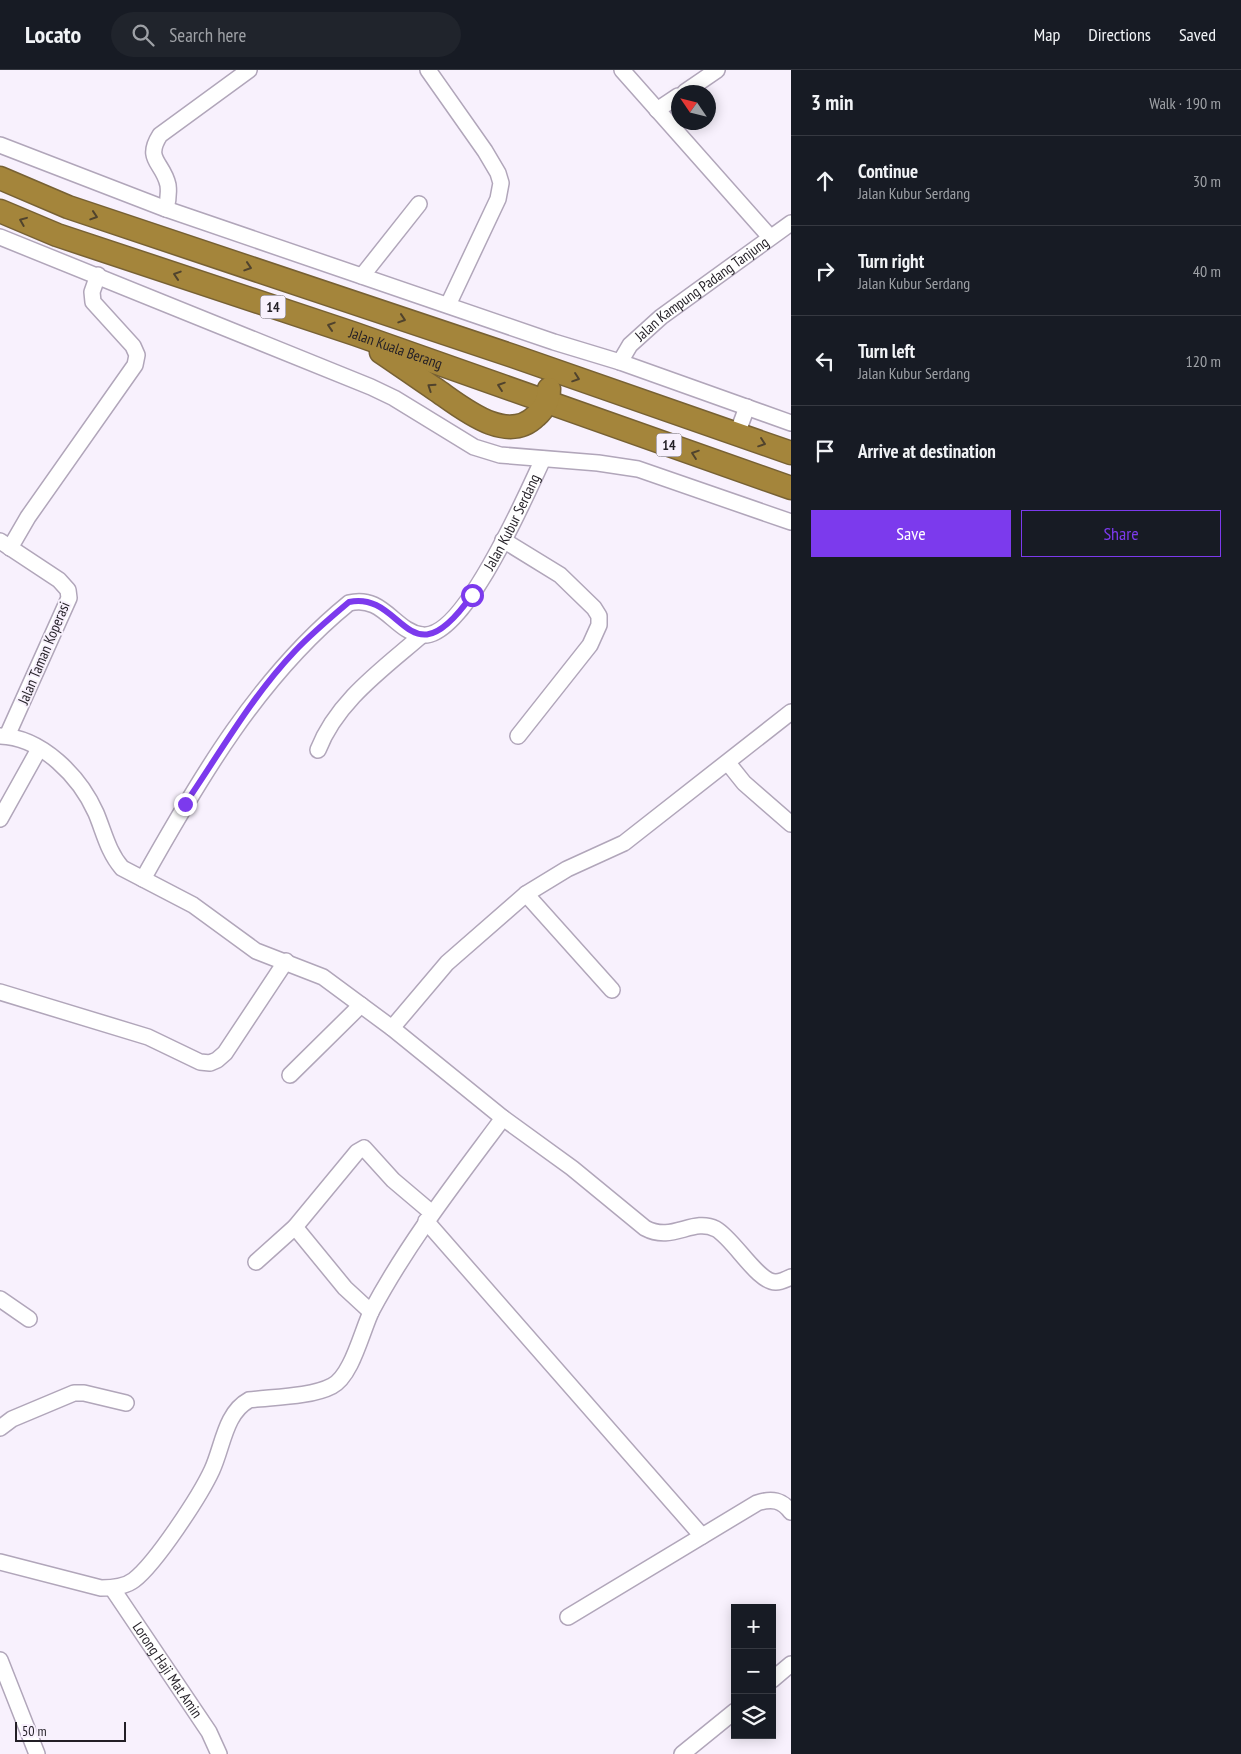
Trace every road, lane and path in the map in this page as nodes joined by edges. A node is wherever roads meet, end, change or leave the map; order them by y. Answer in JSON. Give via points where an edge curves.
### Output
{"nodes":[{"id":1,"x":249,"y":70,"type":"edge"},
{"id":2,"x":428,"y":70,"type":"edge"},
{"id":3,"x":622,"y":70,"type":"edge"},
{"id":4,"x":717,"y":70,"type":"edge"},
{"id":5,"x":695,"y":85,"type":"edge"},
{"id":6,"x":671,"y":101,"type":"edge"},
{"id":7,"x":657,"y":110,"type":"junction"},
{"id":8,"x":0,"y":145,"type":"edge"},
{"id":9,"x":0,"y":178,"type":"edge"},
{"id":10,"x":418,"y":204,"type":"dead end"},
{"id":11,"x":166,"y":209,"type":"junction"},
{"id":12,"x":0,"y":211,"type":"edge"},
{"id":13,"x":791,"y":222,"type":"edge"},
{"id":14,"x":57,"y":235,"type":"junction"},
{"id":15,"x":0,"y":237,"type":"edge"},
{"id":16,"x":770,"y":237,"type":"junction"},
{"id":17,"x":49,"y":257,"type":"junction"},
{"id":18,"x":98,"y":275,"type":"junction"},
{"id":19,"x":362,"y":276,"type":"junction"},
{"id":20,"x":448,"y":305,"type":"junction"},
{"id":21,"x":354,"y":334,"type":"junction"},
{"id":22,"x":513,"y":356,"type":"junction"},
{"id":23,"x":620,"y":362,"type":"junction"},
{"id":24,"x":547,"y":402,"type":"junction"},
{"id":25,"x":747,"y":407,"type":"junction"},
{"id":26,"x":473,"y":415,"type":"junction"},
{"id":27,"x":791,"y":423,"type":"edge"},
{"id":28,"x":737,"y":434,"type":"junction"},
{"id":29,"x":462,"y":439,"type":"junction"},
{"id":30,"x":791,"y":453,"type":"edge"},
{"id":31,"x":543,"y":459,"type":"junction"},
{"id":32,"x":791,"y":488,"type":"edge"},
{"id":33,"x":791,"y":522,"type":"edge"},
{"id":34,"x":504,"y":540,"type":"junction"},
{"id":35,"x":5,"y":544,"type":"edge"},
{"id":36,"x":422,"y":635,"type":"junction"},
{"id":37,"x":791,"y":712,"type":"edge"},
{"id":38,"x":3,"y":736,"type":"edge"},
{"id":39,"x":518,"y":736,"type":"dead end"},
{"id":40,"x":39,"y":749,"type":"junction"},
{"id":41,"x":318,"y":750,"type":"dead end"},
{"id":42,"x":728,"y":763,"type":"junction"},
{"id":43,"x":0,"y":819,"type":"edge"},
{"id":44,"x":791,"y":824,"type":"edge"},
{"id":45,"x":143,"y":879,"type":"junction"},
{"id":46,"x":526,"y":894,"type":"junction"},
{"id":47,"x":286,"y":960,"type":"junction"},
{"id":48,"x":612,"y":990,"type":"dead end"},
{"id":49,"x":0,"y":992,"type":"edge"},
{"id":50,"x":361,"y":1005,"type":"junction"},
{"id":51,"x":392,"y":1028,"type":"junction"},
{"id":52,"x":290,"y":1075,"type":"dead end"},
{"id":53,"x":503,"y":1118,"type":"junction"},
{"id":54,"x":429,"y":1217,"type":"junction"},
{"id":55,"x":295,"y":1227,"type":"junction"},
{"id":56,"x":256,"y":1262,"type":"dead end"},
{"id":57,"x":791,"y":1277,"type":"edge"},
{"id":58,"x":0,"y":1299,"type":"edge"},
{"id":59,"x":371,"y":1312,"type":"junction"},
{"id":60,"x":28,"y":1319,"type":"dead end"},
{"id":61,"x":126,"y":1403,"type":"dead end"},
{"id":62,"x":0,"y":1428,"type":"edge"},
{"id":63,"x":791,"y":1512,"type":"edge"},
{"id":64,"x":702,"y":1536,"type":"junction"},
{"id":65,"x":0,"y":1562,"type":"edge"},
{"id":66,"x":112,"y":1588,"type":"junction"},
{"id":67,"x":568,"y":1617,"type":"dead end"},
{"id":68,"x":0,"y":1660,"type":"edge"},
{"id":69,"x":791,"y":1664,"type":"edge"},
{"id":70,"x":776,"y":1677,"type":"edge"},
{"id":71,"x":731,"y":1713,"type":"edge"},
{"id":72,"x":37,"y":1754,"type":"edge"},
{"id":73,"x":219,"y":1754,"type":"edge"},
{"id":74,"x":682,"y":1754,"type":"edge"}],
"edges":[{"from":1,"to":11,"type":"street","via":[[160,135],[152,147],[153,157],[168,186]]},
{"from":2,"to":20,"type":"street","via":[[485,151],[501,184],[498,199]]},
{"from":3,"to":7,"type":"street"},
{"from":4,"to":5,"type":"street"},
{"from":6,"to":7,"type":"street"},
{"from":7,"to":16,"type":"street"},
{"from":8,"to":11,"type":"street"},
{"from":9,"to":22,"type":"highway","name":"Jalan Kuala Berang","number":"14","one_way":true,"via":[[68,207]]},
{"from":10,"to":19,"type":"street"},
{"from":11,"to":19,"type":"street"},
{"from":14,"to":12,"type":"highway","name":"Jalan Kuala Berang","number":"14","one_way":true},
{"from":13,"to":16,"type":"street","name":"Jalan Kampung Padang Tanjung"},
{"from":14,"to":17,"type":"street"},
{"from":21,"to":14,"type":"highway","name":"Jalan Kuala Berang","number":"14","one_way":true},
{"from":15,"to":17,"type":"street"},
{"from":16,"to":23,"type":"street","name":"Jalan Kampung Padang Tanjung","via":[[661,316],[630,345]]},
{"from":17,"to":18,"type":"street"},
{"from":18,"to":29,"type":"street","via":[[371,387]]},
{"from":18,"to":35,"type":"street","via":[[92,292],[93,302],[133,346],[137,355],[135,365],[28,517]]},
{"from":19,"to":20,"type":"street"},
{"from":20,"to":23,"type":"street"},
{"from":24,"to":21,"type":"highway","name":"Jalan Kuala Berang","number":"14","one_way":true},
{"from":26,"to":21,"type":"highway","one_way":true},
{"from":22,"to":24,"type":"highway","via":[[542,375],[549,388]]},
{"from":22,"to":28,"type":"highway","name":"Jalan Kuala Berang","number":"14","one_way":true},
{"from":23,"to":25,"type":"street"},
{"from":24,"to":26,"type":"highway","via":[[541,412],[523,425],[502,425]]},
{"from":32,"to":24,"type":"highway","name":"Jalan Kuala Berang","number":"14","one_way":true},
{"from":25,"to":27,"type":"street"},
{"from":25,"to":28,"type":"street"},
{"from":26,"to":29,"type":"street"},
{"from":28,"to":30,"type":"highway","name":"Jalan Kuala Berang","number":"14","one_way":true},
{"from":29,"to":31,"type":"street","via":[[474,447],[500,454]]},
{"from":31,"to":33,"type":"street","via":[[598,462],[638,469]]},
{"from":31,"to":34,"type":"street","name":"Jalan Kubur Serdang"},
{"from":34,"to":36,"type":"street","name":"Jalan Kubur Serdang","via":[[460,612],[434,634]]},
{"from":34,"to":39,"type":"street","via":[[560,575],[599,616],[590,645]]},
{"from":35,"to":38,"type":"street","name":"Jalan Taman Koperasi","via":[[59,580],[68,590],[69,598]]},
{"from":36,"to":41,"type":"street","via":[[369,681],[339,713]]},
{"from":36,"to":45,"type":"street","via":[[371,603],[349,602],[334,614],[294,652],[259,696],[185,804]]},
{"from":37,"to":42,"type":"street"},
{"from":38,"to":40,"type":"street"},
{"from":40,"to":43,"type":"street"},
{"from":40,"to":45,"type":"street","via":[[58,761],[77,781],[97,814],[115,860],[122,868]]},
{"from":42,"to":44,"type":"street","via":[[744,783]]},
{"from":42,"to":46,"type":"street","via":[[624,843],[567,869]]},
{"from":45,"to":47,"type":"street","via":[[210,915],[256,951]]},
{"from":46,"to":48,"type":"street"},
{"from":46,"to":51,"type":"street","via":[[447,964]]},
{"from":47,"to":49,"type":"street","via":[[225,1053],[210,1063],[188,1058],[148,1037]]},
{"from":47,"to":50,"type":"street","via":[[323,976]]},
{"from":50,"to":51,"type":"street"},
{"from":50,"to":52,"type":"street"},
{"from":51,"to":53,"type":"street"},
{"from":53,"to":54,"type":"street"},
{"from":53,"to":57,"type":"street","via":[[655,1234],[665,1235],[694,1227],[715,1229],[731,1239],[760,1275],[776,1282]]},
{"from":54,"to":55,"type":"street","via":[[364,1148],[357,1152]]},
{"from":54,"to":59,"type":"street"},
{"from":54,"to":64,"type":"street"},
{"from":55,"to":56,"type":"street"},
{"from":55,"to":59,"type":"street","via":[[345,1288]]},
{"from":58,"to":60,"type":"street"},
{"from":59,"to":66,"type":"street","via":[[350,1363],[340,1380],[332,1386],[318,1391],[249,1400],[240,1405],[232,1414],[206,1482],[152,1561],[135,1579]]},
{"from":61,"to":62,"type":"street","via":[[84,1394],[66,1395],[12,1419]]},
{"from":63,"to":64,"type":"street","via":[[786,1505],[774,1499],[757,1502]]},
{"from":64,"to":67,"type":"street"},
{"from":65,"to":66,"type":"street"},
{"from":66,"to":73,"type":"street","name":"Lorong Haji Mat Amin","via":[[210,1732]]},
{"from":68,"to":72,"type":"street"},
{"from":69,"to":70,"type":"street"},
{"from":71,"to":74,"type":"street"}]}
